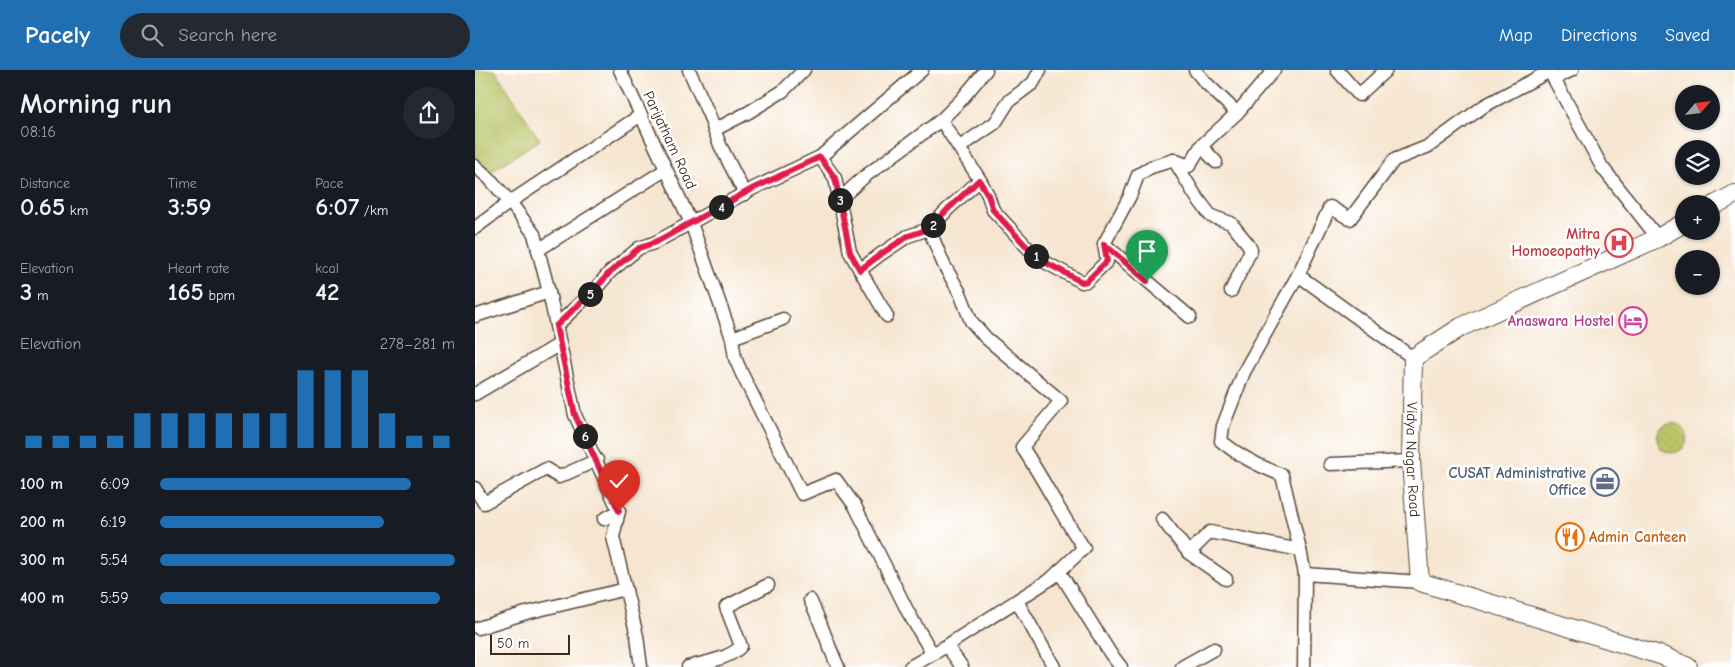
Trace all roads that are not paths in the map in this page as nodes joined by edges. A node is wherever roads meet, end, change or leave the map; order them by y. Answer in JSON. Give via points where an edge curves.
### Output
{"nodes":[{"id":1,"x":620,"y":70,"type":"edge"},
{"id":2,"x":689,"y":70,"type":"edge"},
{"id":3,"x":804,"y":70,"type":"edge"},
{"id":4,"x":922,"y":70,"type":"edge"},
{"id":5,"x":985,"y":70,"type":"edge"},
{"id":6,"x":1040,"y":70,"type":"edge"},
{"id":7,"x":1195,"y":70,"type":"edge"},
{"id":8,"x":1274,"y":70,"type":"edge"},
{"id":9,"x":1337,"y":70,"type":"edge"},
{"id":10,"x":1386,"y":70,"type":"edge"},
{"id":11,"x":1572,"y":70,"type":"edge"},
{"id":12,"x":1551,"y":73,"type":"edge"},
{"id":13,"x":1237,"y":113,"type":"junction"},
{"id":14,"x":641,"y":115,"type":"junction"},
{"id":15,"x":941,"y":120,"type":"junction"},
{"id":16,"x":714,"y":130,"type":"junction"},
{"id":17,"x":1201,"y":146,"type":"junction"},
{"id":18,"x":960,"y":147,"type":"junction"},
{"id":19,"x":820,"y":157,"type":"junction"},
{"id":20,"x":1173,"y":160,"type":"junction"},
{"id":21,"x":1216,"y":162,"type":"dead end"},
{"id":22,"x":475,"y":166,"type":"edge"},
{"id":23,"x":665,"y":170,"type":"junction"},
{"id":24,"x":979,"y":180,"type":"junction"},
{"id":25,"x":745,"y":194,"type":"junction"},
{"id":26,"x":1735,"y":194,"type":"edge"},
{"id":27,"x":840,"y":199,"type":"junction"},
{"id":28,"x":510,"y":202,"type":"junction"},
{"id":29,"x":1720,"y":202,"type":"edge"},
{"id":30,"x":691,"y":223,"type":"junction"},
{"id":31,"x":475,"y":228,"type":"edge"},
{"id":32,"x":1675,"y":228,"type":"edge"},
{"id":33,"x":929,"y":229,"type":"junction"},
{"id":34,"x":1658,"y":238,"type":"junction"},
{"id":35,"x":1104,"y":244,"type":"junction"},
{"id":36,"x":538,"y":250,"type":"junction"},
{"id":37,"x":860,"y":270,"type":"junction"},
{"id":38,"x":1298,"y":274,"type":"junction"},
{"id":39,"x":597,"y":287,"type":"junction"},
{"id":40,"x":1231,"y":291,"type":"dead end"},
{"id":41,"x":549,"y":292,"type":"junction"},
{"id":42,"x":603,"y":299,"type":"dead end"},
{"id":43,"x":475,"y":316,"type":"edge"},
{"id":44,"x":887,"y":316,"type":"dead end"},
{"id":45,"x":1190,"y":317,"type":"dead end"},
{"id":46,"x":783,"y":319,"type":"dead end"},
{"id":47,"x":556,"y":326,"type":"junction"},
{"id":48,"x":731,"y":338,"type":"junction"},
{"id":49,"x":560,"y":344,"type":"junction"},
{"id":50,"x":1413,"y":358,"type":"junction"},
{"id":51,"x":475,"y":394,"type":"edge"},
{"id":52,"x":597,"y":460,"type":"junction"},
{"id":53,"x":1411,"y":461,"type":"junction"},
{"id":54,"x":1331,"y":464,"type":"dead end"},
{"id":55,"x":475,"y":488,"type":"edge"},
{"id":56,"x":619,"y":511,"type":"junction"},
{"id":57,"x":603,"y":519,"type":"dead end"},
{"id":58,"x":1162,"y":519,"type":"dead end"},
{"id":59,"x":1300,"y":550,"type":"junction"},
{"id":60,"x":1189,"y":552,"type":"junction"},
{"id":61,"x":1059,"y":571,"type":"junction"},
{"id":62,"x":1305,"y":574,"type":"junction"},
{"id":63,"x":1226,"y":579,"type":"dead end"},
{"id":64,"x":1419,"y":582,"type":"junction"},
{"id":65,"x":768,"y":585,"type":"dead end"},
{"id":66,"x":626,"y":589,"type":"junction"},
{"id":67,"x":810,"y":600,"type":"dead end"},
{"id":68,"x":1017,"y":601,"type":"junction"},
{"id":69,"x":478,"y":628,"type":"dead end"},
{"id":70,"x":947,"y":646,"type":"junction"},
{"id":71,"x":1214,"y":649,"type":"dead end"},
{"id":72,"x":932,"y":653,"type":"junction"},
{"id":73,"x":1677,"y":665,"type":"edge"},
{"id":74,"x":641,"y":667,"type":"edge"},
{"id":75,"x":688,"y":667,"type":"edge"},
{"id":76,"x":838,"y":667,"type":"edge"},
{"id":77,"x":910,"y":667,"type":"edge"},
{"id":78,"x":962,"y":667,"type":"edge"},
{"id":79,"x":1054,"y":667,"type":"edge"},
{"id":80,"x":1121,"y":667,"type":"edge"},
{"id":81,"x":1183,"y":667,"type":"edge"},
{"id":82,"x":1305,"y":667,"type":"edge"}],
"edges":[{"from":1,"to":14,"type":"street","name":"Parijatham Road"},
{"from":2,"to":16,"type":"street"},
{"from":3,"to":16,"type":"street","via":[[783,91]]},
{"from":4,"to":19,"type":"street"},
{"from":5,"to":15,"type":"street"},
{"from":6,"to":18,"type":"street","via":[[1033,83],[1009,101],[995,122]]},
{"from":7,"to":13,"type":"street"},
{"from":8,"to":13,"type":"street"},
{"from":9,"to":10,"type":"street","via":[[1359,95]]},
{"from":11,"to":12,"type":"street"},
{"from":12,"to":34,"type":"street","via":[[1602,167]]},
{"from":12,"to":38,"type":"street","via":[[1484,106],[1429,146],[1394,160],[1350,218],[1330,207]]},
{"from":13,"to":17,"type":"street"},
{"from":14,"to":23,"type":"street","name":"Parijatham Road"},
{"from":14,"to":28,"type":"street"},
{"from":15,"to":18,"type":"street"},
{"from":15,"to":27,"type":"street","via":[[864,177]]},
{"from":16,"to":25,"type":"street"},
{"from":17,"to":20,"type":"street","via":[[1189,166]]},
{"from":17,"to":21,"type":"street"},
{"from":18,"to":24,"type":"street"},
{"from":19,"to":25,"type":"street"},
{"from":19,"to":27,"type":"street","via":[[835,178]]},
{"from":20,"to":35,"type":"street","via":[[1139,175]]},
{"from":20,"to":40,"type":"street","via":[[1211,216],[1231,224],[1251,250]]},
{"from":22,"to":28,"type":"street"},
{"from":23,"to":30,"type":"street","name":"Parijatham Road"},
{"from":23,"to":36,"type":"street"},
{"from":24,"to":33,"type":"street"},
{"from":24,"to":35,"type":"street","via":[[993,210],[1028,248],[1041,260],[1079,281],[1087,281],[1107,261]]},
{"from":25,"to":30,"type":"street"},
{"from":26,"to":29,"type":"main road"},
{"from":27,"to":37,"type":"street","via":[[850,252]]},
{"from":28,"to":31,"type":"street"},
{"from":28,"to":36,"type":"street","via":[[533,234]]},
{"from":30,"to":39,"type":"street","via":[[639,248]]},
{"from":30,"to":48,"type":"street","name":"Parijatham Road"},
{"from":32,"to":34,"type":"main road"},
{"from":33,"to":37,"type":"street","via":[[908,236]]},
{"from":33,"to":61,"type":"street","via":[[971,321],[986,338],[1061,401],[1022,447],[1084,548]]},
{"from":34,"to":50,"type":"main road","via":[[1461,327]]},
{"from":35,"to":45,"type":"street"},
{"from":36,"to":41,"type":"street"},
{"from":37,"to":44,"type":"street"},
{"from":38,"to":50,"type":"street"},
{"from":38,"to":59,"type":"street","via":[[1244,372],[1223,426],[1221,441],[1264,468],[1282,475]]},
{"from":39,"to":42,"type":"street"},
{"from":39,"to":47,"type":"street"},
{"from":41,"to":43,"type":"street"},
{"from":41,"to":47,"type":"street"},
{"from":46,"to":48,"type":"street"},
{"from":47,"to":49,"type":"street"},
{"from":48,"to":72,"type":"street","name":"Parijatham Road","via":[[742,374],[803,494],[837,480],[855,506]]},
{"from":49,"to":51,"type":"street"},
{"from":49,"to":52,"type":"street","via":[[575,415]]},
{"from":50,"to":53,"type":"main road","name":"Vidya Nagar Road"},
{"from":52,"to":55,"type":"street","via":[[559,477],[546,469],[484,503]]},
{"from":52,"to":56,"type":"street"},
{"from":53,"to":54,"type":"street"},
{"from":53,"to":64,"type":"main road","name":"Vidya Nagar Road"},
{"from":56,"to":57,"type":"street"},
{"from":56,"to":66,"type":"street","via":[[613,538]]},
{"from":58,"to":60,"type":"street"},
{"from":59,"to":60,"type":"street","via":[[1210,532]]},
{"from":59,"to":62,"type":"street"},
{"from":60,"to":63,"type":"street"},
{"from":61,"to":68,"type":"street"},
{"from":61,"to":80,"type":"street"},
{"from":62,"to":64,"type":"street"},
{"from":62,"to":82,"type":"street"},
{"from":64,"to":73,"type":"main road"},
{"from":65,"to":75,"type":"street","via":[[726,607],[741,646],[739,650]]},
{"from":66,"to":69,"type":"street"},
{"from":66,"to":74,"type":"street"},
{"from":67,"to":76,"type":"street"},
{"from":68,"to":70,"type":"street"},
{"from":68,"to":79,"type":"street"},
{"from":70,"to":72,"type":"street"},
{"from":70,"to":78,"type":"street"},
{"from":71,"to":81,"type":"street"},
{"from":72,"to":77,"type":"street"}]}
